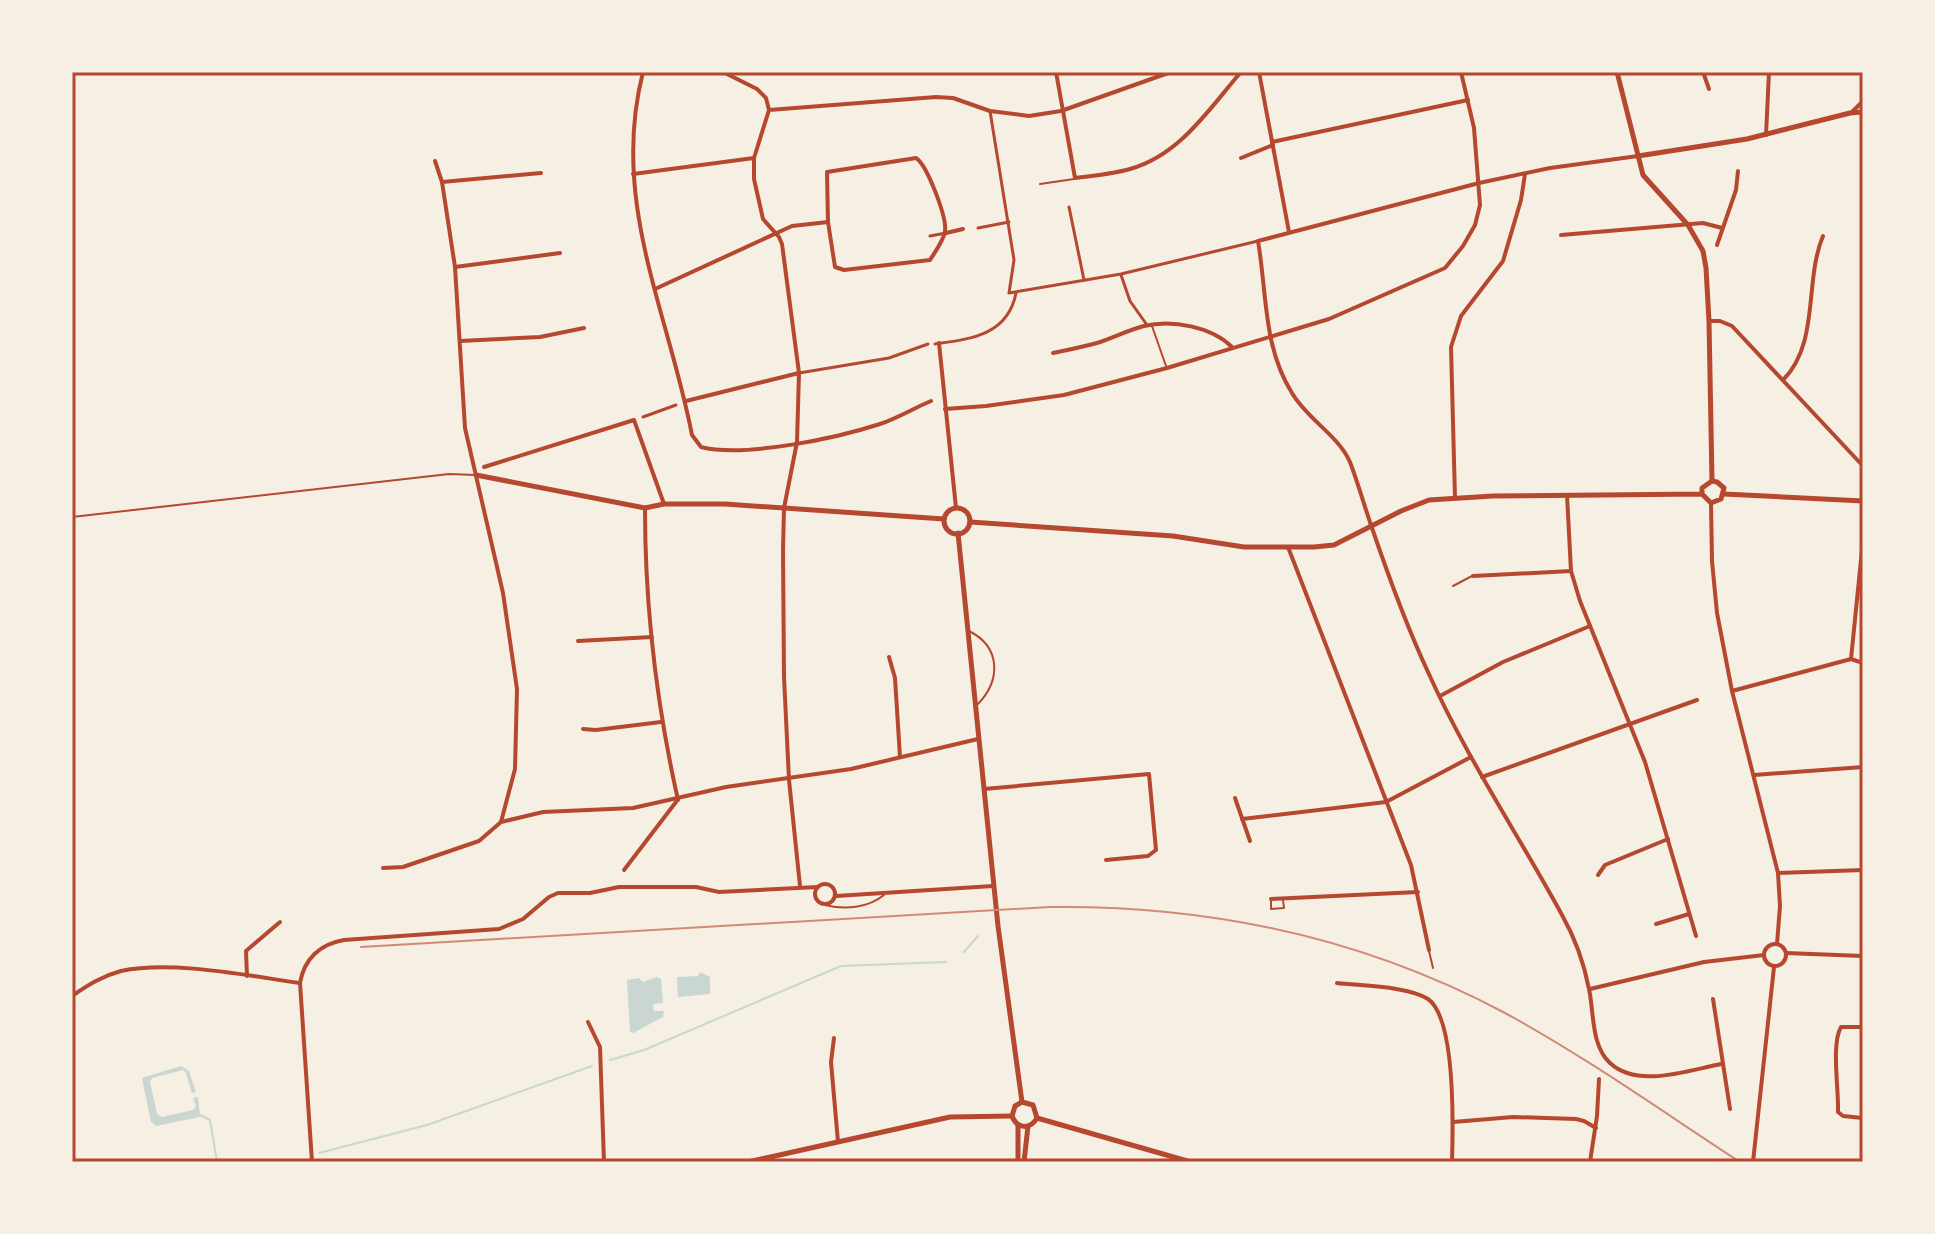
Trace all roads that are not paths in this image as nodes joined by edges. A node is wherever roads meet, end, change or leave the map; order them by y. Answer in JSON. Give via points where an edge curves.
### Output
{"nodes":[{"id":1,"x":643,"y":72,"type":"edge"},
{"id":2,"x":723,"y":72,"type":"edge"},
{"id":3,"x":1056,"y":72,"type":"edge"},
{"id":4,"x":1171,"y":72,"type":"edge"},
{"id":5,"x":1241,"y":72,"type":"edge"},
{"id":6,"x":1259,"y":72,"type":"edge"},
{"id":7,"x":1461,"y":72,"type":"edge"},
{"id":8,"x":1617,"y":72,"type":"edge"},
{"id":9,"x":1703,"y":72,"type":"edge"},
{"id":10,"x":1769,"y":72,"type":"edge"},
{"id":11,"x":1709,"y":89,"type":"dead end"},
{"id":12,"x":1468,"y":100,"type":"junction"},
{"id":13,"x":1863,"y":101,"type":"edge"},
{"id":14,"x":769,"y":110,"type":"junction"},
{"id":15,"x":990,"y":111,"type":"junction"},
{"id":16,"x":1061,"y":111,"type":"junction"},
{"id":17,"x":1863,"y":112,"type":"edge"},
{"id":18,"x":1850,"y":113,"type":"junction"},
{"id":19,"x":1766,"y":135,"type":"junction"},
{"id":20,"x":1272,"y":143,"type":"junction"},
{"id":21,"x":1638,"y":156,"type":"junction"},
{"id":22,"x":754,"y":158,"type":"junction"},
{"id":23,"x":1241,"y":158,"type":"dead end"},
{"id":24,"x":435,"y":161,"type":"dead end"},
{"id":25,"x":1738,"y":171,"type":"dead end"},
{"id":26,"x":541,"y":173,"type":"dead end"},
{"id":27,"x":633,"y":174,"type":"junction"},
{"id":28,"x":1525,"y":174,"type":"junction"},
{"id":29,"x":1075,"y":178,"type":"junction"},
{"id":30,"x":442,"y":182,"type":"junction"},
{"id":31,"x":1479,"y":183,"type":"junction"},
{"id":32,"x":1040,"y":184,"type":"dead end"},
{"id":33,"x":1069,"y":207,"type":"dead end"},
{"id":34,"x":828,"y":222,"type":"junction"},
{"id":35,"x":1009,"y":222,"type":"junction"},
{"id":36,"x":1688,"y":225,"type":"junction"},
{"id":37,"x":978,"y":228,"type":"dead end"},
{"id":38,"x":1722,"y":228,"type":"junction"},
{"id":39,"x":963,"y":229,"type":"dead end"},
{"id":40,"x":776,"y":232,"type":"junction"},
{"id":41,"x":1289,"y":232,"type":"junction"},
{"id":42,"x":946,"y":233,"type":"junction"},
{"id":43,"x":1561,"y":235,"type":"dead end"},
{"id":44,"x":930,"y":236,"type":"dead end"},
{"id":45,"x":1823,"y":236,"type":"dead end"},
{"id":46,"x":1258,"y":241,"type":"junction"},
{"id":47,"x":1717,"y":245,"type":"dead end"},
{"id":48,"x":560,"y":253,"type":"dead end"},
{"id":49,"x":455,"y":267,"type":"junction"},
{"id":50,"x":1121,"y":274,"type":"junction"},
{"id":51,"x":1084,"y":280,"type":"junction"},
{"id":52,"x":655,"y":289,"type":"junction"},
{"id":53,"x":1016,"y":293,"type":"junction"},
{"id":54,"x":1709,"y":321,"type":"junction"},
{"id":55,"x":1149,"y":325,"type":"junction"},
{"id":56,"x":584,"y":328,"type":"dead end"},
{"id":57,"x":1270,"y":337,"type":"junction"},
{"id":58,"x":460,"y":341,"type":"junction"},
{"id":59,"x":937,"y":343,"type":"joint"},
{"id":60,"x":928,"y":344,"type":"dead end"},
{"id":61,"x":1233,"y":348,"type":"junction"},
{"id":62,"x":1053,"y":353,"type":"dead end"},
{"id":63,"x":1167,"y":368,"type":"junction"},
{"id":64,"x":799,"y":373,"type":"junction"},
{"id":65,"x":1783,"y":380,"type":"junction"},
{"id":66,"x":944,"y":398,"type":"junction"},
{"id":67,"x":685,"y":402,"type":"junction"},
{"id":68,"x":676,"y":405,"type":"dead end"},
{"id":69,"x":945,"y":409,"type":"junction"},
{"id":70,"x":634,"y":420,"type":"junction"},
{"id":71,"x":797,"y":442,"type":"junction"},
{"id":72,"x":1863,"y":466,"type":"edge"},
{"id":73,"x":484,"y":467,"type":"dead end"},
{"id":74,"x":476,"y":475,"type":"junction"},
{"id":75,"x":1712,"y":481,"type":"junction"},
{"id":76,"x":1702,"y":494,"type":"junction"},
{"id":77,"x":1724,"y":494,"type":"junction"},
{"id":78,"x":1567,"y":495,"type":"junction"},
{"id":79,"x":1455,"y":498,"type":"junction"},
{"id":80,"x":1863,"y":501,"type":"edge"},
{"id":81,"x":1711,"y":503,"type":"junction"},
{"id":82,"x":664,"y":504,"type":"junction"},
{"id":83,"x":645,"y":508,"type":"junction"},
{"id":84,"x":784,"y":508,"type":"junction"},
{"id":85,"x":956,"y":508,"type":"junction"},
{"id":86,"x":72,"y":517,"type":"edge"},
{"id":87,"x":944,"y":519,"type":"junction"},
{"id":88,"x":970,"y":522,"type":"junction"},
{"id":89,"x":1371,"y":527,"type":"junction"},
{"id":90,"x":958,"y":533,"type":"junction"},
{"id":91,"x":1863,"y":540,"type":"edge"},
{"id":92,"x":1288,"y":547,"type":"junction"},
{"id":93,"x":1571,"y":571,"type":"junction"},
{"id":94,"x":1473,"y":576,"type":"joint"},
{"id":95,"x":1453,"y":586,"type":"dead end"},
{"id":96,"x":1590,"y":626,"type":"junction"},
{"id":97,"x":967,"y":630,"type":"junction"},
{"id":98,"x":652,"y":637,"type":"junction"},
{"id":99,"x":578,"y":641,"type":"dead end"},
{"id":100,"x":889,"y":657,"type":"dead end"},
{"id":101,"x":1851,"y":659,"type":"junction"},
{"id":102,"x":1863,"y":663,"type":"edge"},
{"id":103,"x":1732,"y":691,"type":"junction"},
{"id":104,"x":1440,"y":696,"type":"junction"},
{"id":105,"x":1697,"y":700,"type":"dead end"},
{"id":106,"x":975,"y":707,"type":"junction"},
{"id":107,"x":661,"y":722,"type":"junction"},
{"id":108,"x":1631,"y":725,"type":"junction"},
{"id":109,"x":583,"y":729,"type":"dead end"},
{"id":110,"x":979,"y":739,"type":"junction"},
{"id":111,"x":900,"y":757,"type":"junction"},
{"id":112,"x":1471,"y":757,"type":"junction"},
{"id":113,"x":1863,"y":767,"type":"edge"},
{"id":114,"x":1754,"y":775,"type":"junction"},
{"id":115,"x":1482,"y":777,"type":"junction"},
{"id":116,"x":789,"y":780,"type":"junction"},
{"id":117,"x":984,"y":789,"type":"junction"},
{"id":118,"x":1235,"y":798,"type":"dead end"},
{"id":119,"x":678,"y":800,"type":"junction"},
{"id":120,"x":1386,"y":802,"type":"junction"},
{"id":121,"x":1242,"y":819,"type":"junction"},
{"id":122,"x":501,"y":822,"type":"junction"},
{"id":123,"x":1668,"y":839,"type":"junction"},
{"id":124,"x":1250,"y":841,"type":"dead end"},
{"id":125,"x":1106,"y":860,"type":"dead end"},
{"id":126,"x":383,"y":868,"type":"dead end"},
{"id":127,"x":624,"y":870,"type":"dead end"},
{"id":128,"x":1863,"y":870,"type":"edge"},
{"id":129,"x":1778,"y":873,"type":"junction"},
{"id":130,"x":1598,"y":875,"type":"dead end"},
{"id":131,"x":800,"y":886,"type":"junction"},
{"id":132,"x":994,"y":886,"type":"junction"},
{"id":133,"x":818,"y":887,"type":"junction"},
{"id":134,"x":888,"y":892,"type":"junction"},
{"id":135,"x":1418,"y":892,"type":"junction"},
{"id":136,"x":836,"y":896,"type":"junction"},
{"id":137,"x":1283,"y":898,"type":"junction"},
{"id":138,"x":1271,"y":899,"type":"joint"},
{"id":139,"x":825,"y":905,"type":"junction"},
{"id":140,"x":1689,"y":914,"type":"junction"},
{"id":141,"x":280,"y":922,"type":"dead end"},
{"id":142,"x":1656,"y":924,"type":"dead end"},
{"id":143,"x":1696,"y":936,"type":"dead end"},
{"id":144,"x":1777,"y":944,"type":"junction"},
{"id":145,"x":1429,"y":950,"type":"joint"},
{"id":146,"x":1786,"y":953,"type":"junction"},
{"id":147,"x":1764,"y":955,"type":"junction"},
{"id":148,"x":1863,"y":956,"type":"edge"},
{"id":149,"x":1774,"y":967,"type":"junction"},
{"id":150,"x":1433,"y":968,"type":"dead end"},
{"id":151,"x":247,"y":976,"type":"junction"},
{"id":152,"x":300,"y":983,"type":"junction"},
{"id":153,"x":1337,"y":983,"type":"dead end"},
{"id":154,"x":1590,"y":989,"type":"junction"},
{"id":155,"x":72,"y":996,"type":"edge"},
{"id":156,"x":1713,"y":999,"type":"dead end"},
{"id":157,"x":588,"y":1022,"type":"dead end"},
{"id":158,"x":1863,"y":1027,"type":"edge"},
{"id":159,"x":834,"y":1038,"type":"dead end"},
{"id":160,"x":1721,"y":1064,"type":"junction"},
{"id":161,"x":1599,"y":1079,"type":"dead end"},
{"id":162,"x":1022,"y":1102,"type":"junction"},
{"id":163,"x":1730,"y":1109,"type":"dead end"},
{"id":164,"x":1012,"y":1116,"type":"junction"},
{"id":165,"x":1037,"y":1118,"type":"junction"},
{"id":166,"x":1863,"y":1118,"type":"edge"},
{"id":167,"x":1453,"y":1122,"type":"junction"},
{"id":168,"x":1018,"y":1125,"type":"junction"},
{"id":169,"x":1028,"y":1126,"type":"junction"},
{"id":170,"x":1596,"y":1128,"type":"junction"},
{"id":171,"x":838,"y":1142,"type":"junction"},
{"id":172,"x":312,"y":1162,"type":"edge"},
{"id":173,"x":604,"y":1162,"type":"edge"},
{"id":174,"x":748,"y":1162,"type":"edge"},
{"id":175,"x":1018,"y":1162,"type":"edge"},
{"id":176,"x":1024,"y":1162,"type":"edge"},
{"id":177,"x":1191,"y":1162,"type":"edge"},
{"id":178,"x":1452,"y":1162,"type":"edge"},
{"id":179,"x":1590,"y":1162,"type":"edge"},
{"id":180,"x":1753,"y":1162,"type":"edge"}],
"edges":[{"from":1,"to":27,"type":"street","via":[[633,128]]},
{"from":2,"to":14,"type":"street","via":[[757,89]]},
{"from":3,"to":16,"type":"street"},
{"from":4,"to":16,"type":"street"},
{"from":5,"to":29,"type":"street","via":[[1173,148],[1130,169]]},
{"from":6,"to":20,"type":"street"},
{"from":7,"to":12,"type":"street"},
{"from":8,"to":21,"type":"street"},
{"from":9,"to":11,"type":"street"},
{"from":10,"to":19,"type":"street"},
{"from":12,"to":20,"type":"street"},
{"from":12,"to":31,"type":"street"},
{"from":13,"to":18,"type":"street"},
{"from":14,"to":15,"type":"street","via":[[936,97]]},
{"from":14,"to":22,"type":"street"},
{"from":15,"to":16,"type":"street","via":[[1029,116]]},
{"from":15,"to":35,"type":"street"},
{"from":16,"to":29,"type":"street"},
{"from":17,"to":18,"type":"street"},
{"from":18,"to":19,"type":"street"},
{"from":19,"to":21,"type":"street"},
{"from":20,"to":23,"type":"street"},
{"from":20,"to":41,"type":"street"},
{"from":21,"to":28,"type":"street"},
{"from":21,"to":36,"type":"street","via":[[1643,175]]},
{"from":22,"to":27,"type":"street"},
{"from":22,"to":40,"type":"street","via":[[763,219]]},
{"from":24,"to":30,"type":"street"},
{"from":25,"to":38,"type":"street"},
{"from":26,"to":30,"type":"street"},
{"from":27,"to":52,"type":"street"},
{"from":28,"to":31,"type":"street"},
{"from":28,"to":79,"type":"street","via":[[1503,261],[1461,316],[1451,347]]},
{"from":29,"to":32,"type":"lane"},
{"from":30,"to":49,"type":"street"},
{"from":31,"to":41,"type":"street"},
{"from":31,"to":57,"type":"street","via":[[1475,225],[1445,268],[1329,319]]},
{"from":33,"to":51,"type":"street"},
{"from":34,"to":40,"type":"street"},
{"from":34,"to":42,"type":"street","via":[[835,267],[844,270],[930,260]]},
{"from":34,"to":42,"type":"street","via":[[827,172],[916,158],[924,164]]},
{"from":35,"to":37,"type":"street"},
{"from":35,"to":53,"type":"street","via":[[1014,260],[1009,293]]},
{"from":36,"to":38,"type":"street"},
{"from":36,"to":43,"type":"street"},
{"from":36,"to":54,"type":"street","via":[[1703,251]]},
{"from":38,"to":47,"type":"street"},
{"from":39,"to":42,"type":"street"},
{"from":40,"to":52,"type":"street"},
{"from":40,"to":64,"type":"street"},
{"from":41,"to":46,"type":"street"},
{"from":42,"to":44,"type":"street"},
{"from":45,"to":65,"type":"street","via":[[1798,358]]},
{"from":46,"to":50,"type":"street"},
{"from":46,"to":57,"type":"street"},
{"from":48,"to":49,"type":"street"},
{"from":49,"to":58,"type":"street"},
{"from":50,"to":51,"type":"street"},
{"from":50,"to":55,"type":"street","via":[[1130,301]]},
{"from":51,"to":53,"type":"street"},
{"from":52,"to":67,"type":"street"},
{"from":53,"to":59,"type":"street","via":[[1006,320],[996,330]]},
{"from":54,"to":65,"type":"street","via":[[1732,326]]},
{"from":54,"to":75,"type":"street"},
{"from":55,"to":61,"type":"street","via":[[1208,330]]},
{"from":55,"to":62,"type":"street"},
{"from":55,"to":63,"type":"lane"},
{"from":56,"to":58,"type":"street","via":[[540,337]]},
{"from":57,"to":61,"type":"street"},
{"from":57,"to":89,"type":"street","via":[[1292,394],[1349,460]]},
{"from":58,"to":74,"type":"street","via":[[465,428]]},
{"from":59,"to":66,"type":"street"},
{"from":60,"to":64,"type":"street","via":[[889,358]]},
{"from":61,"to":63,"type":"street"},
{"from":63,"to":69,"type":"street","via":[[1064,395]]},
{"from":64,"to":67,"type":"street"},
{"from":64,"to":71,"type":"street"},
{"from":65,"to":72,"type":"street"},
{"from":66,"to":69,"type":"street"},
{"from":66,"to":71,"type":"street","via":[[884,423]]},
{"from":67,"to":71,"type":"street","via":[[692,435],[701,447],[737,451]]},
{"from":68,"to":70,"type":"street"},
{"from":69,"to":85,"type":"street"},
{"from":70,"to":73,"type":"street"},
{"from":70,"to":82,"type":"street"},
{"from":71,"to":84,"type":"street"},
{"from":74,"to":83,"type":"street"},
{"from":74,"to":86,"type":"lane"},
{"from":74,"to":122,"type":"street","via":[[503,593],[517,689],[515,769]]},
{"from":75,"to":76,"type":"street"},
{"from":75,"to":77,"type":"street","via":[[1721,484]]},
{"from":76,"to":78,"type":"street"},
{"from":76,"to":81,"type":"street"},
{"from":77,"to":80,"type":"street"},
{"from":77,"to":81,"type":"street"},
{"from":78,"to":79,"type":"street"},
{"from":78,"to":93,"type":"street"},
{"from":79,"to":89,"type":"street","via":[[1429,500]]},
{"from":81,"to":103,"type":"street","via":[[1717,613]]},
{"from":82,"to":83,"type":"street"},
{"from":82,"to":84,"type":"street"},
{"from":83,"to":98,"type":"street"},
{"from":84,"to":87,"type":"street"},
{"from":84,"to":116,"type":"street"},
{"from":85,"to":87,"type":"street"},
{"from":85,"to":88,"type":"street","via":[[966,512]]},
{"from":87,"to":90,"type":"street","via":[[948,529]]},
{"from":88,"to":90,"type":"street"},
{"from":88,"to":92,"type":"street"},
{"from":89,"to":92,"type":"street","via":[[1334,545]]},
{"from":89,"to":104,"type":"street"},
{"from":90,"to":97,"type":"street"},
{"from":91,"to":101,"type":"street"},
{"from":92,"to":120,"type":"street"},
{"from":93,"to":94,"type":"street"},
{"from":93,"to":96,"type":"street"},
{"from":94,"to":95,"type":"lane"},
{"from":96,"to":104,"type":"street","via":[[1503,662]]},
{"from":96,"to":108,"type":"street"},
{"from":97,"to":106,"type":"street"},
{"from":97,"to":106,"type":"lane","via":[[991,651],[995,671],[994,684]]},
{"from":98,"to":99,"type":"street"},
{"from":98,"to":107,"type":"street"},
{"from":100,"to":111,"type":"street"},
{"from":101,"to":102,"type":"street"},
{"from":101,"to":103,"type":"street"},
{"from":103,"to":114,"type":"street"},
{"from":104,"to":112,"type":"street"},
{"from":105,"to":108,"type":"street"},
{"from":106,"to":110,"type":"street"},
{"from":107,"to":109,"type":"street"},
{"from":107,"to":119,"type":"street"},
{"from":108,"to":115,"type":"street"},
{"from":108,"to":123,"type":"street"},
{"from":110,"to":111,"type":"street"},
{"from":110,"to":117,"type":"street"},
{"from":111,"to":116,"type":"street"},
{"from":112,"to":115,"type":"street"},
{"from":112,"to":120,"type":"street"},
{"from":113,"to":114,"type":"street"},
{"from":114,"to":129,"type":"street"},
{"from":115,"to":154,"type":"street","via":[[1570,929]]},
{"from":116,"to":119,"type":"street","via":[[726,787]]},
{"from":116,"to":131,"type":"street"},
{"from":117,"to":125,"type":"street","via":[[1149,774],[1156,850]]},
{"from":117,"to":132,"type":"street"},
{"from":118,"to":121,"type":"street"},
{"from":119,"to":122,"type":"street","via":[[543,812]]},
{"from":119,"to":127,"type":"street"},
{"from":120,"to":121,"type":"street"},
{"from":120,"to":135,"type":"street"},
{"from":121,"to":124,"type":"street"},
{"from":122,"to":126,"type":"street","via":[[479,841],[403,867]]},
{"from":123,"to":130,"type":"street","via":[[1605,865]]},
{"from":123,"to":140,"type":"street"},
{"from":128,"to":129,"type":"street"},
{"from":129,"to":144,"type":"street"},
{"from":131,"to":133,"type":"street"},
{"from":131,"to":152,"type":"street","via":[[719,892],[619,887],[558,893],[499,929],[326,944],[305,966]]},
{"from":132,"to":134,"type":"street"},
{"from":132,"to":162,"type":"street"},
{"from":133,"to":136,"type":"street","via":[[830,885]]},
{"from":133,"to":139,"type":"street","via":[[816,900]]},
{"from":134,"to":136,"type":"street"},
{"from":134,"to":139,"type":"lane","via":[[873,904]]},
{"from":135,"to":137,"type":"street"},
{"from":135,"to":145,"type":"street"},
{"from":136,"to":139,"type":"street"},
{"from":137,"to":138,"type":"street"},
{"from":137,"to":138,"type":"lane","via":[[1284,908],[1271,909]]},
{"from":140,"to":142,"type":"street"},
{"from":140,"to":143,"type":"street"},
{"from":141,"to":151,"type":"street","via":[[246,951]]},
{"from":144,"to":146,"type":"street"},
{"from":144,"to":147,"type":"street"},
{"from":145,"to":150,"type":"lane"},
{"from":146,"to":148,"type":"street"},
{"from":146,"to":149,"type":"street"},
{"from":147,"to":149,"type":"street"},
{"from":147,"to":154,"type":"street","via":[[1704,962]]},
{"from":149,"to":180,"type":"street"},
{"from":151,"to":152,"type":"street"},
{"from":151,"to":155,"type":"street","via":[[174,969],[123,971],[95,980]]},
{"from":152,"to":172,"type":"street"},
{"from":153,"to":167,"type":"street","via":[[1415,993],[1432,1003],[1447,1051]]},
{"from":154,"to":160,"type":"street","via":[[1600,1047],[1617,1068],[1652,1075]]},
{"from":156,"to":160,"type":"street"},
{"from":157,"to":173,"type":"street","via":[[600,1047]]},
{"from":158,"to":166,"type":"street","via":[[1841,1027],[1837,1033],[1838,1112]]},
{"from":159,"to":171,"type":"street"},
{"from":160,"to":163,"type":"street"},
{"from":161,"to":170,"type":"street"},
{"from":162,"to":164,"type":"street"},
{"from":162,"to":165,"type":"street","via":[[1033,1105]]},
{"from":164,"to":168,"type":"street"},
{"from":164,"to":171,"type":"street","via":[[950,1117]]},
{"from":165,"to":169,"type":"street"},
{"from":165,"to":177,"type":"street"},
{"from":167,"to":170,"type":"street","via":[[1576,1119]]},
{"from":167,"to":178,"type":"street"},
{"from":168,"to":169,"type":"street"},
{"from":168,"to":175,"type":"street"},
{"from":169,"to":176,"type":"street"},
{"from":170,"to":179,"type":"street"},
{"from":171,"to":174,"type":"street"}]}
